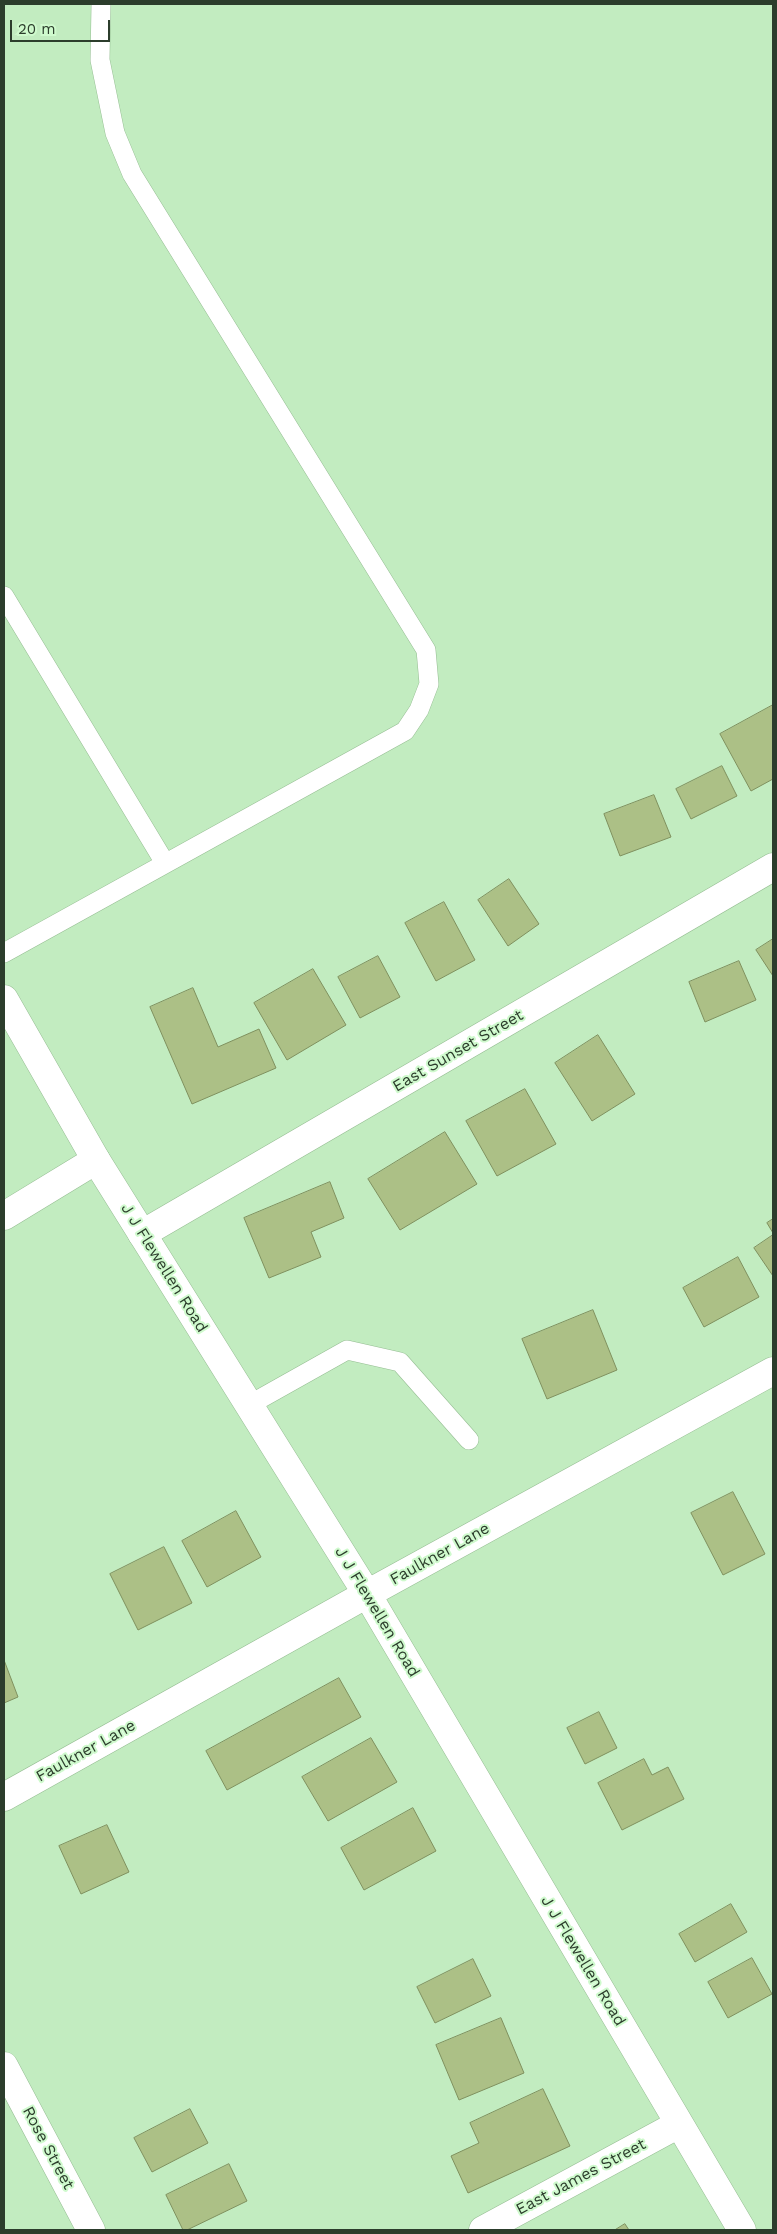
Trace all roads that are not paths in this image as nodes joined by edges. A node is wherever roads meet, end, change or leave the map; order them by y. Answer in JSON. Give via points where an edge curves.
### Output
{"nodes":[{"id":1,"x":101,"y":4,"type":"edge"},
{"id":2,"x":4,"y":596,"type":"edge"},
{"id":3,"x":165,"y":864,"type":"junction"},
{"id":4,"x":773,"y":867,"type":"edge"},
{"id":5,"x":4,"y":953,"type":"edge"},
{"id":6,"x":4,"y":999,"type":"edge"},
{"id":7,"x":96,"y":1160,"type":"junction"},
{"id":8,"x":4,"y":1216,"type":"edge"},
{"id":9,"x":142,"y":1234,"type":"junction"},
{"id":10,"x":773,"y":1371,"type":"edge"},
{"id":11,"x":249,"y":1405,"type":"junction"},
{"id":12,"x":469,"y":1440,"type":"dead end"},
{"id":13,"x":367,"y":1594,"type":"junction"},
{"id":14,"x":4,"y":1797,"type":"edge"},
{"id":15,"x":4,"y":2066,"type":"edge"},
{"id":16,"x":679,"y":2124,"type":"junction"},
{"id":17,"x":91,"y":2230,"type":"edge"},
{"id":18,"x":483,"y":2230,"type":"edge"},
{"id":19,"x":742,"y":2230,"type":"edge"}],
"edges":[{"from":1,"to":3,"type":"lane","via":[[100,60],[115,133],[132,174],[426,650],[429,684],[419,710],[405,731]]},
{"from":2,"to":3,"type":"lane"},
{"from":3,"to":5,"type":"lane"},
{"from":4,"to":9,"type":"street","name":"East Sunset Street"},
{"from":6,"to":7,"type":"street","name":"J J Flewellen Road"},
{"from":7,"to":8,"type":"street"},
{"from":7,"to":9,"type":"street","name":"J J Flewellen Road"},
{"from":9,"to":11,"type":"street","name":"J J Flewellen Road"},
{"from":10,"to":13,"type":"street","name":"Faulkner Lane"},
{"from":11,"to":12,"type":"lane","via":[[347,1350],[400,1362]]},
{"from":11,"to":13,"type":"street","name":"J J Flewellen Road"},
{"from":13,"to":14,"type":"street","name":"Faulkner Lane"},
{"from":13,"to":16,"type":"street","name":"J J Flewellen Road"},
{"from":15,"to":17,"type":"street","name":"Rose Street"},
{"from":16,"to":18,"type":"street","name":"East James Street"},
{"from":16,"to":19,"type":"street","name":"J J Flewellen Road"}]}
